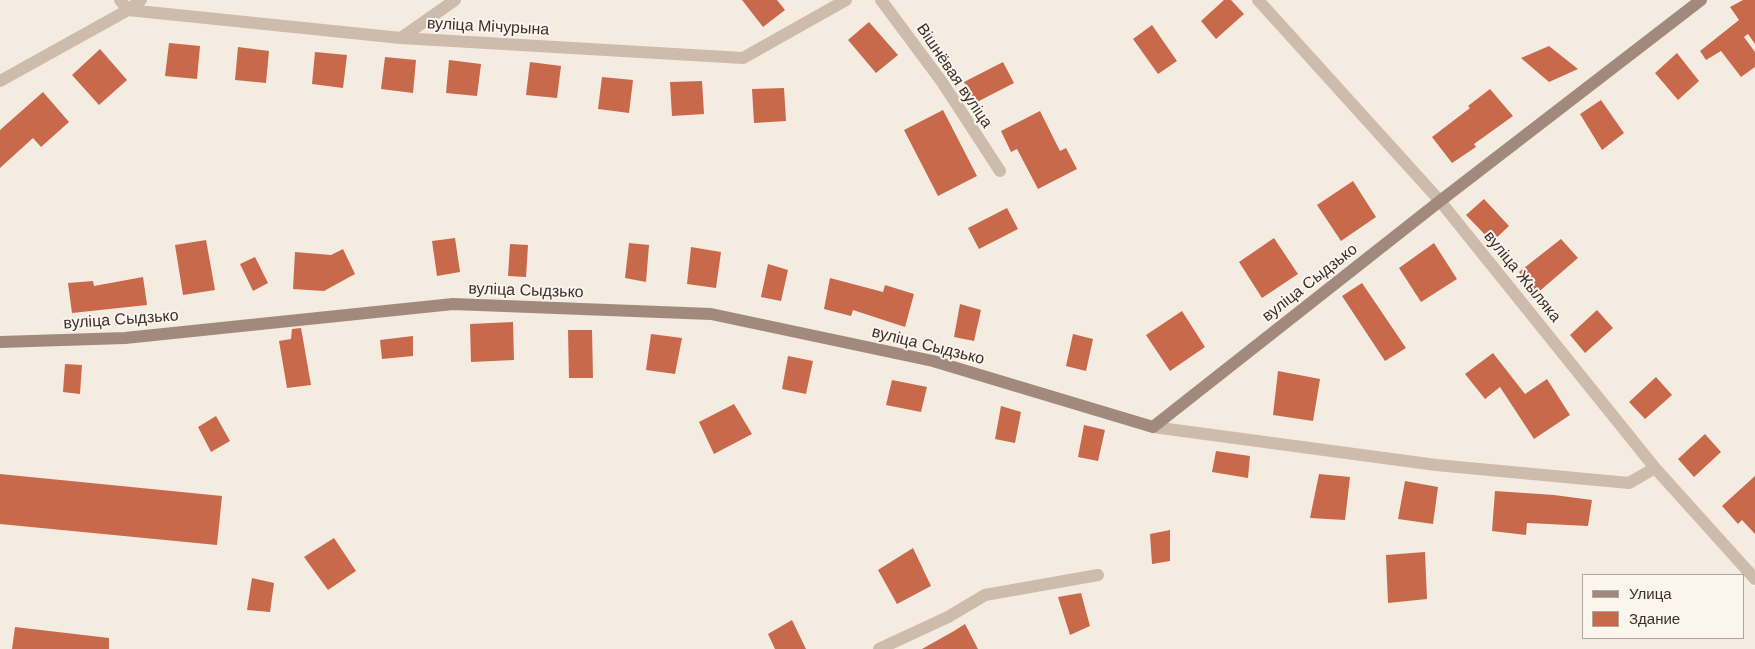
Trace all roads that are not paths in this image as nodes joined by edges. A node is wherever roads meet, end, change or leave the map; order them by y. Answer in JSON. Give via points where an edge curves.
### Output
{"nodes":[{"id":1,"x":141,"y":0,"type":"edge"},
{"id":2,"x":455,"y":0,"type":"edge"},
{"id":3,"x":846,"y":0,"type":"edge"},
{"id":4,"x":881,"y":0,"type":"edge"},
{"id":5,"x":1258,"y":0,"type":"edge"},
{"id":6,"x":1700,"y":0,"type":"edge"},
{"id":7,"x":124,"y":5,"type":"edge"},
{"id":8,"x":401,"y":38,"type":"junction"},
{"id":9,"x":0,"y":81,"type":"edge"},
{"id":10,"x":1000,"y":171,"type":"dead end"},
{"id":11,"x":1440,"y":201,"type":"junction"},
{"id":12,"x":0,"y":342,"type":"edge"},
{"id":13,"x":1153,"y":427,"type":"junction"},
{"id":14,"x":1655,"y":468,"type":"junction"},
{"id":15,"x":1098,"y":575,"type":"dead end"},
{"id":16,"x":1755,"y":579,"type":"edge"},
{"id":17,"x":879,"y":649,"type":"edge"}],
"edges":[{"from":1,"to":7,"type":"street"},
{"from":2,"to":8,"type":"street"},
{"from":3,"to":8,"type":"street","name":"вуліца Мічурына","via":[[743,58]]},
{"from":4,"to":10,"type":"street","name":"Вішнёвая вуліца","via":[[942,82]]},
{"from":5,"to":11,"type":"street","name":"вуліца Жыляка"},
{"from":6,"to":11,"type":"street","name":"вуліца Сыдзько"},
{"from":7,"to":8,"type":"street","name":"вуліца Мічурына"},
{"from":7,"to":9,"type":"street"},
{"from":11,"to":13,"type":"street","name":"вуліца Сыдзько"},
{"from":11,"to":14,"type":"street","name":"вуліца Жыляка"},
{"from":12,"to":13,"type":"street","name":"вуліца Сыдзько","via":[[125,338],[453,304],[711,314],[933,361]]},
{"from":13,"to":14,"type":"street","via":[[1436,465],[1629,483]]},
{"from":14,"to":16,"type":"street","name":"вуліца Жыляка"},
{"from":15,"to":17,"type":"street","via":[[985,594]]}]}
